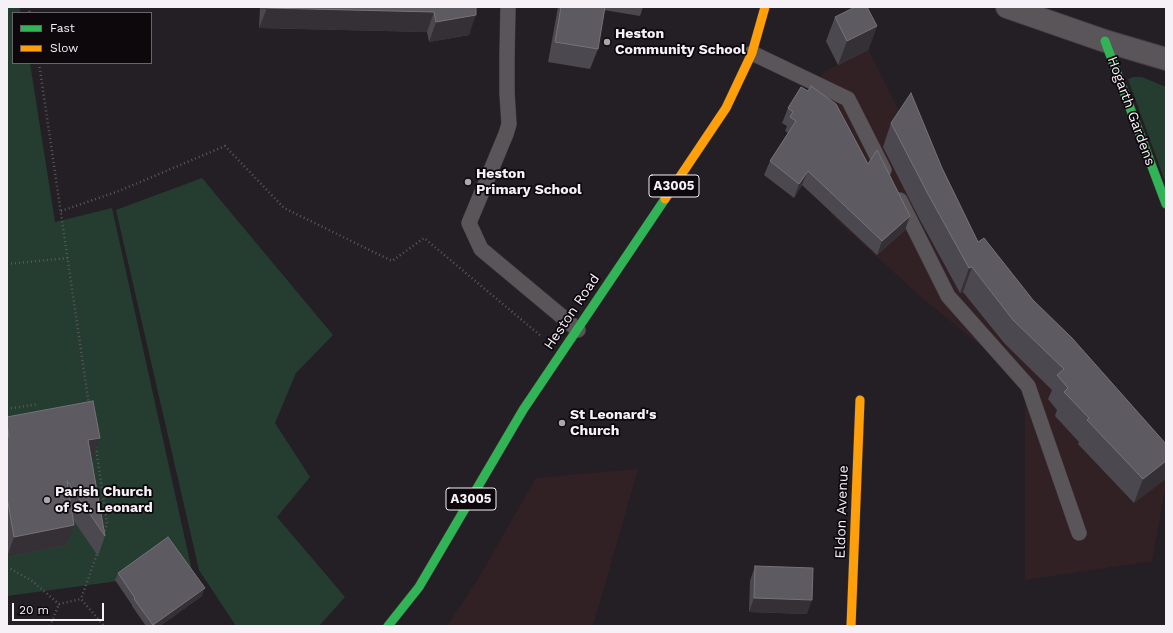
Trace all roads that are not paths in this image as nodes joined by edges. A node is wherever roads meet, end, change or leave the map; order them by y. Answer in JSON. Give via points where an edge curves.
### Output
{"nodes":[{"id":1,"x":508,"y":7,"type":"edge"},
{"id":2,"x":765,"y":7,"type":"edge"},
{"id":3,"x":1007,"y":7,"type":"edge"},
{"id":4,"x":1105,"y":41,"type":"junction"},
{"id":5,"x":752,"y":53,"type":"junction"},
{"id":6,"x":1166,"y":59,"type":"edge"},
{"id":7,"x":1166,"y":204,"type":"edge"},
{"id":8,"x":578,"y":330,"type":"junction"},
{"id":9,"x":860,"y":400,"type":"dead end"},
{"id":10,"x":1079,"y":533,"type":"dead end"},
{"id":11,"x":388,"y":626,"type":"edge"},
{"id":12,"x":851,"y":626,"type":"edge"}],
"edges":[{"from":1,"to":8,"type":"lane","via":[[509,124],[469,224],[481,249]]},
{"from":2,"to":5,"type":"main road","name":"Heston Road","number":"A3005"},
{"from":3,"to":4,"type":"street","name":"Hogarth Gardens"},
{"from":4,"to":6,"type":"street","name":"Hogarth Gardens"},
{"from":4,"to":7,"type":"main road","name":"Hogarth Gardens"},
{"from":5,"to":8,"type":"main road","name":"Heston Road","number":"A3005","via":[[726,108]]},
{"from":5,"to":10,"type":"lane","via":[[848,99],[948,296],[1028,386]]},
{"from":8,"to":11,"type":"main road","name":"Heston Road","number":"A3005","via":[[523,410],[419,587]]},
{"from":9,"to":12,"type":"main road","name":"Eldon Avenue"}]}
